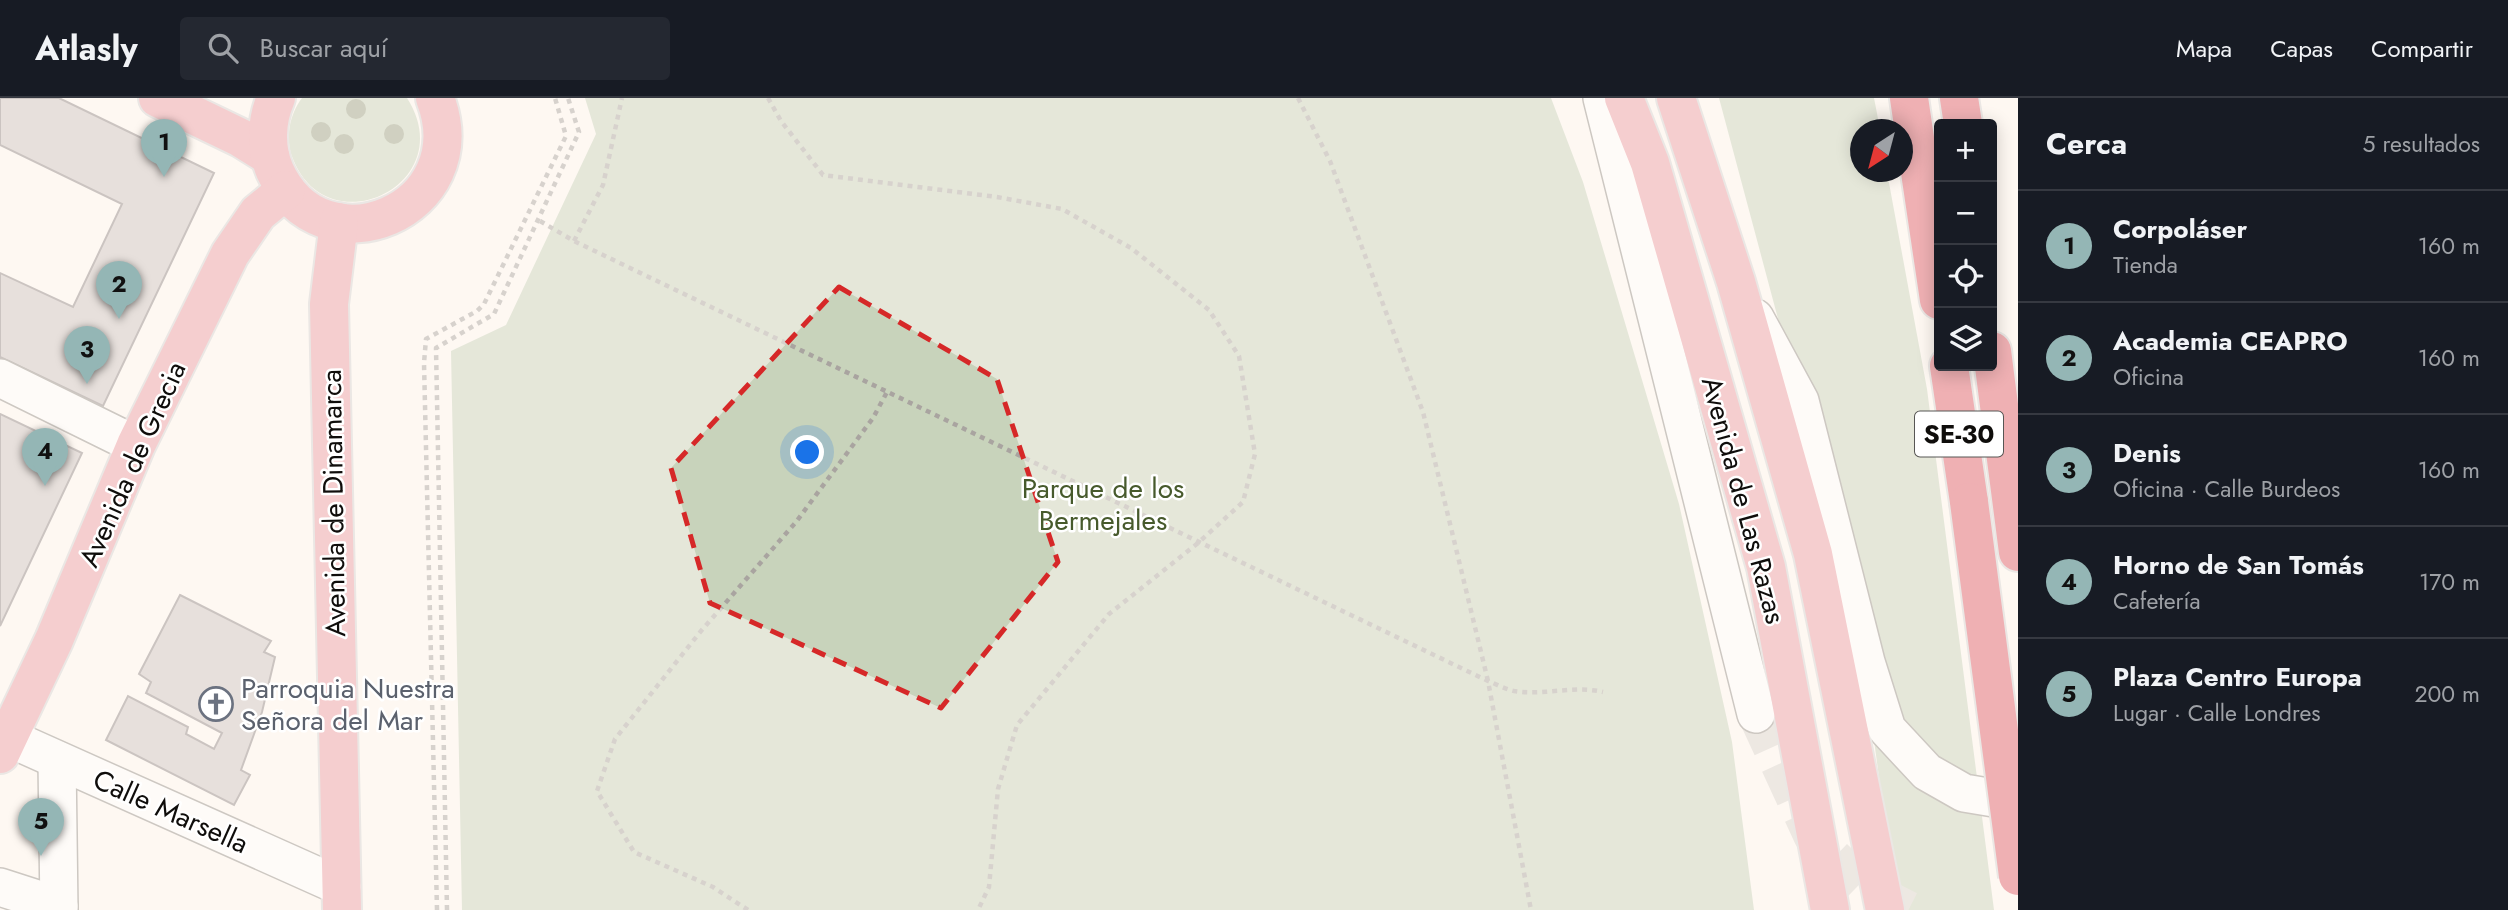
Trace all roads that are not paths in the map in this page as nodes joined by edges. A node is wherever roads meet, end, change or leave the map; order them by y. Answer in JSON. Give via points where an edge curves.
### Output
{"nodes":[{"id":1,"x":158,"y":98,"type":"edge"},
{"id":2,"x":276,"y":98,"type":"edge"},
{"id":3,"x":435,"y":98,"type":"edge"},
{"id":4,"x":457,"y":98,"type":"edge"},
{"id":5,"x":1602,"y":98,"type":"edge"},
{"id":6,"x":1623,"y":98,"type":"edge"},
{"id":7,"x":1676,"y":98,"type":"edge"},
{"id":8,"x":1909,"y":98,"type":"edge"},
{"id":9,"x":1959,"y":98,"type":"edge"},
{"id":10,"x":1962,"y":119,"type":"edge"},
{"id":11,"x":444,"y":136,"type":"junction"},
{"id":12,"x":270,"y":156,"type":"junction"},
{"id":13,"x":286,"y":190,"type":"junction"},
{"id":14,"x":339,"y":222,"type":"junction"},
{"id":15,"x":1934,"y":266,"type":"edge"},
{"id":16,"x":1736,"y":282,"type":"junction"},
{"id":17,"x":1950,"y":371,"type":"edge"},
{"id":18,"x":1995,"y":371,"type":"edge"},
{"id":19,"x":0,"y":379,"type":"edge"},
{"id":20,"x":136,"y":445,"type":"junction"},
{"id":21,"x":2018,"y":552,"type":"edge"},
{"id":22,"x":1756,"y":714,"type":"tunnel mouth"},
{"id":23,"x":3,"y":742,"type":"edge"},
{"id":24,"x":57,"y":760,"type":"junction"},
{"id":25,"x":2018,"y":802,"type":"edge"},
{"id":26,"x":2018,"y":876,"type":"edge"},
{"id":27,"x":0,"y":887,"type":"edge"},
{"id":28,"x":342,"y":899,"type":"edge"},
{"id":29,"x":59,"y":908,"type":"edge"},
{"id":30,"x":1830,"y":910,"type":"edge"},
{"id":31,"x":1885,"y":910,"type":"edge"}],
"edges":[{"from":1,"to":12,"type":"main road"},
{"from":2,"to":12,"type":"main road","via":[[269,119]]},
{"from":3,"to":11,"type":"main road"},
{"from":4,"to":11,"type":"main road"},
{"from":5,"to":22,"type":"street"},
{"from":6,"to":30,"type":"main road","name":"Avenida de Las Razas","via":[[1650,163],[1766,567]]},
{"from":7,"to":16,"type":"main road","name":"Avenida de Las Razas"},
{"from":8,"to":15,"type":"highway"},
{"from":9,"to":10,"type":"highway"},
{"from":11,"to":14,"type":"main road","via":[[436,174],[412,204],[378,221]]},
{"from":12,"to":13,"type":"main road"},
{"from":13,"to":14,"type":"main road","via":[[310,211]]},
{"from":13,"to":20,"type":"main road","name":"Avenida de Grecia","via":[[243,231]]},
{"from":14,"to":28,"type":"main road","name":"Avenida de Dinamarca","via":[[329,304]]},
{"from":16,"to":25,"type":"street","via":[[1800,401],[1887,729],[1927,772],[1964,793]]},
{"from":16,"to":31,"type":"main road","name":"Avenida de Las Razas","via":[[1813,554]]},
{"from":17,"to":26,"type":"highway","number":"SE-30","bridge":true},
{"from":18,"to":21,"type":"highway","number":"SE-30"},
{"from":19,"to":20,"type":"street"},
{"from":20,"to":23,"type":"main road","name":"Avenida de Grecia","via":[[54,640]]},
{"from":23,"to":24,"type":"street","name":"Calle Marsella"},
{"from":24,"to":28,"type":"street","name":"Calle Marsella"},
{"from":24,"to":29,"type":"street"},
{"from":27,"to":29,"type":"street"}]}
